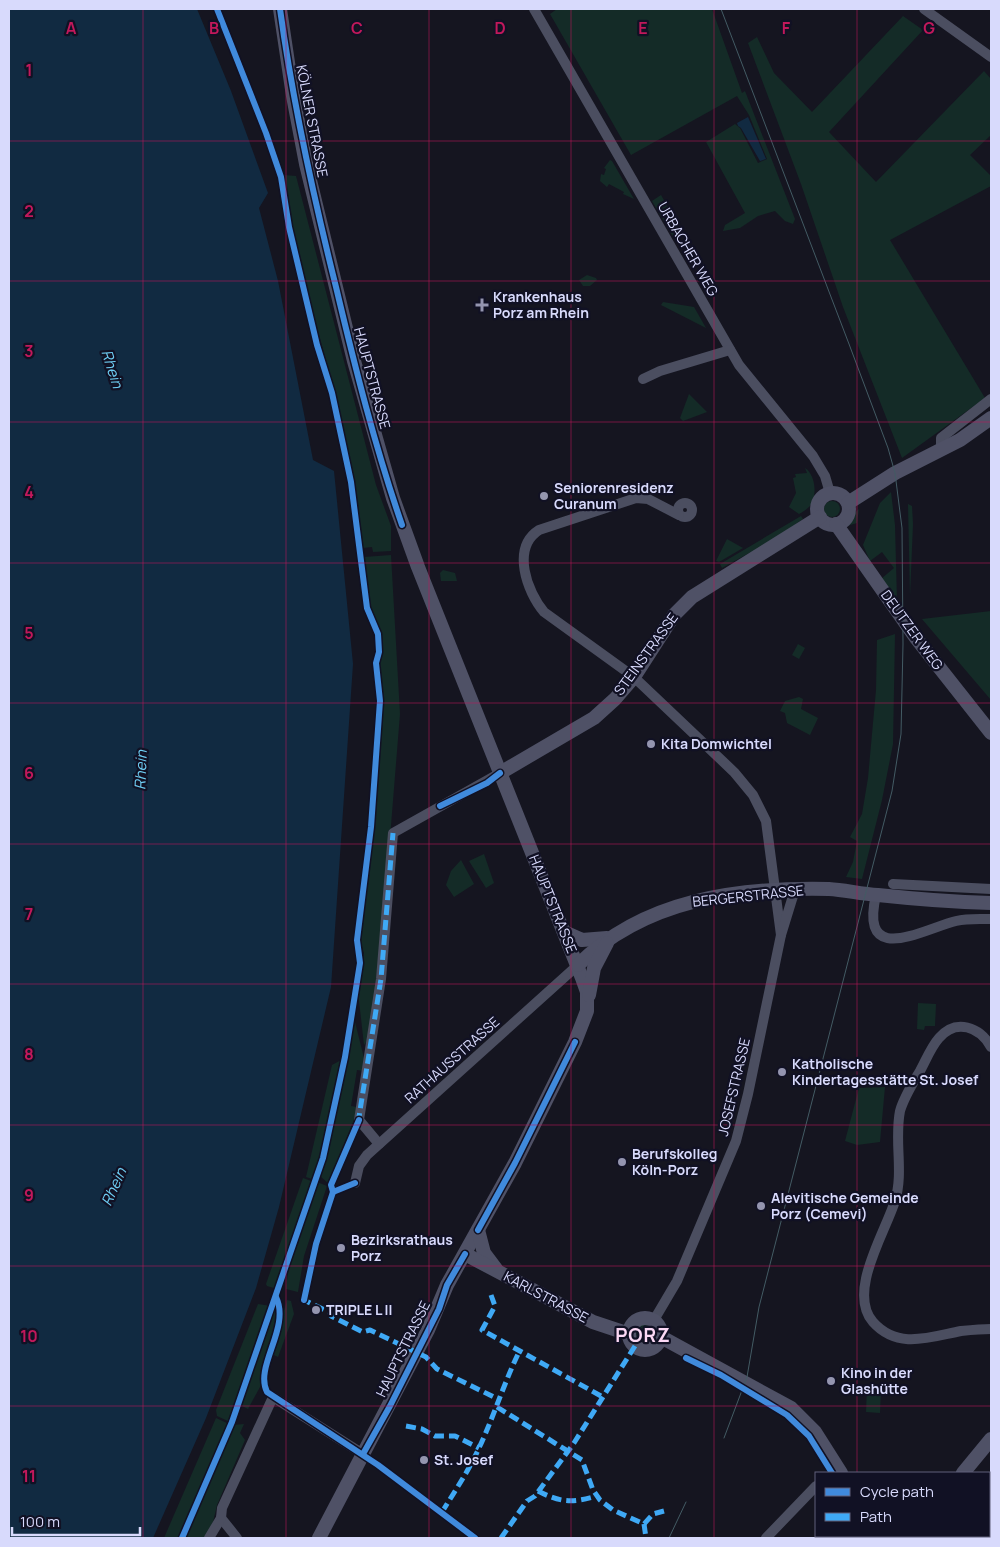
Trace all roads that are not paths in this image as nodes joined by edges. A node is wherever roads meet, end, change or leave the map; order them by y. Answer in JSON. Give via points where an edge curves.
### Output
{"nodes":[{"id":1,"x":280,"y":9,"type":"edge"},
{"id":2,"x":534,"y":9,"type":"edge"},
{"id":3,"x":924,"y":9,"type":"edge"},
{"id":4,"x":991,"y":57,"type":"edge"},
{"id":5,"x":323,"y":237,"type":"joint"},
{"id":6,"x":730,"y":350,"type":"junction"},
{"id":7,"x":643,"y":379,"type":"dead end"},
{"id":8,"x":991,"y":399,"type":"edge"},
{"id":9,"x":991,"y":418,"type":"edge"},
{"id":10,"x":941,"y":451,"type":"junction"},
{"id":11,"x":830,"y":493,"type":"junction"},
{"id":12,"x":848,"y":508,"type":"junction"},
{"id":13,"x":679,"y":515,"type":"dead end"},
{"id":14,"x":820,"y":517,"type":"junction"},
{"id":15,"x":836,"y":524,"type":"junction"},
{"id":16,"x":634,"y":677,"type":"junction"},
{"id":17,"x":991,"y":733,"type":"edge"},
{"id":18,"x":500,"y":774,"type":"junction"},
{"id":19,"x":893,"y":884,"type":"dead end"},
{"id":20,"x":800,"y":889,"type":"junction"},
{"id":21,"x":991,"y":889,"type":"edge"},
{"id":22,"x":775,"y":890,"type":"junction"},
{"id":23,"x":876,"y":895,"type":"junction"},
{"id":24,"x":991,"y":903,"type":"edge"},
{"id":25,"x":991,"y":919,"type":"edge"},
{"id":26,"x":564,"y":932,"type":"junction"},
{"id":27,"x":782,"y":935,"type":"junction"},
{"id":28,"x":610,"y":938,"type":"junction"},
{"id":29,"x":578,"y":965,"type":"junction"},
{"id":30,"x":588,"y":1002,"type":"junction"},
{"id":31,"x":991,"y":1047,"type":"edge"},
{"id":32,"x":379,"y":1144,"type":"junction"},
{"id":33,"x":355,"y":1183,"type":"dead end"},
{"id":34,"x":478,"y":1230,"type":"junction"},
{"id":35,"x":465,"y":1254,"type":"junction"},
{"id":36,"x":484,"y":1265,"type":"junction"},
{"id":37,"x":498,"y":1272,"type":"junction"},
{"id":38,"x":452,"y":1276,"type":"junction"},
{"id":39,"x":654,"y":1320,"type":"junction"},
{"id":40,"x":991,"y":1329,"type":"edge"},
{"id":41,"x":629,"y":1334,"type":"junction"},
{"id":42,"x":659,"y":1340,"type":"junction"},
{"id":43,"x":991,"y":1439,"type":"edge"},
{"id":44,"x":362,"y":1454,"type":"junction"},
{"id":45,"x":831,"y":1472,"type":"edge"},
{"id":46,"x":840,"y":1472,"type":"edge"},
{"id":47,"x":964,"y":1472,"type":"edge"},
{"id":48,"x":815,"y":1487,"type":"edge"},
{"id":49,"x":221,"y":1518,"type":"junction"},
{"id":50,"x":907,"y":1537,"type":"edge"},
{"id":51,"x":210,"y":1538,"type":"edge"},
{"id":52,"x":237,"y":1538,"type":"edge"},
{"id":53,"x":319,"y":1538,"type":"edge"},
{"id":54,"x":766,"y":1538,"type":"edge"},
{"id":55,"x":903,"y":1538,"type":"edge"}],
"edges":[{"from":1,"to":5,"type":"main road","name":"KÖLNER STRASSE","via":[[293,96]]},
{"from":2,"to":6,"type":"street","name":"URBACHER WEG"},
{"from":3,"to":4,"type":"street"},
{"from":5,"to":18,"type":"main road","name":"HAUPTSTRASSE","via":[[393,498]]},
{"from":6,"to":7,"type":"street"},
{"from":6,"to":11,"type":"street","name":"URBACHER WEG","via":[[759,392],[813,456],[825,476]]},
{"from":8,"to":10,"type":"street","via":[[941,438]]},
{"from":9,"to":10,"type":"main road"},
{"from":10,"to":12,"type":"main road"},
{"from":11,"to":12,"type":"main road","via":[[840,494]]},
{"from":11,"to":14,"type":"main road","via":[[819,503]]},
{"from":12,"to":15,"type":"main road","via":[[844,520]]},
{"from":13,"to":16,"type":"street","name":"JOSEFSTRASSE","via":[[648,499],[636,498],[539,530],[523,555],[534,597],[544,612]]},
{"from":14,"to":15,"type":"main road","via":[[829,524]]},
{"from":14,"to":16,"type":"main road","name":"STEINSTRASSE","via":[[682,605]]},
{"from":15,"to":17,"type":"main road","name":"DEUTZER WEG","via":[[916,638]]},
{"from":16,"to":18,"type":"main road","name":"STEINSTRASSE","via":[[594,718]]},
{"from":16,"to":22,"type":"street","name":"JOSEFSTRASSE","via":[[734,772],[753,795],[766,821]]},
{"from":18,"to":26,"type":"main road","name":"HAUPTSTRASSE"},
{"from":18,"to":32,"type":"street","name":"STEINSTRASSE","via":[[393,833],[381,979],[359,1120]]},
{"from":19,"to":21,"type":"street"},
{"from":20,"to":22,"type":"main road","name":"BERGERSTRASSE"},
{"from":20,"to":23,"type":"main road","name":"BERGERSTRASSE","via":[[832,889]]},
{"from":20,"to":27,"type":"street","name":"JOSEFSTRASSE","via":[[793,896]]},
{"from":22,"to":27,"type":"street","name":"JOSEFSTRASSE"},
{"from":22,"to":28,"type":"main road","name":"BERGERSTRASSE","via":[[684,904],[647,916]]},
{"from":23,"to":24,"type":"main road","name":"BERGERSTRASSE"},
{"from":23,"to":25,"type":"street","via":[[872,916],[874,926],[886,937],[916,936],[958,920]]},
{"from":26,"to":28,"type":"main road","via":[[582,940]]},
{"from":26,"to":29,"type":"main road","name":"HAUPTSTRASSE"},
{"from":27,"to":39,"type":"street","name":"JOSEFSTRASSE","via":[[736,1141],[677,1281]]},
{"from":28,"to":29,"type":"main road","name":"BERGERSTRASSE"},
{"from":28,"to":30,"type":"main road","via":[[594,968]]},
{"from":29,"to":30,"type":"main road","name":"HAUPTSTRASSE"},
{"from":29,"to":32,"type":"street","name":"RATHAUSSTRASSE"},
{"from":30,"to":34,"type":"main road","name":"HAUPTSTRASSE","via":[[582,1028]]},
{"from":31,"to":40,"type":"street","via":[[982,1033],[974,1028],[958,1027],[946,1032],[936,1043],[906,1096],[900,1113],[900,1171],[896,1200],[865,1279],[865,1306],[872,1321],[899,1339],[918,1341]]},
{"from":32,"to":33,"type":"street","name":"RATHAUSSTRASSE","via":[[359,1166]]},
{"from":34,"to":35,"type":"main road","name":"HAUPTSTRASSE"},
{"from":34,"to":37,"type":"main road","via":[[484,1252]]},
{"from":35,"to":36,"type":"main road","name":"KARLSTRASSE"},
{"from":35,"to":38,"type":"main road","name":"HAUPTSTRASSE"},
{"from":36,"to":37,"type":"main road","name":"KARLSTRASSE"},
{"from":36,"to":38,"type":"main road","via":[[472,1266]]},
{"from":37,"to":41,"type":"main road","name":"KARLSTRASSE","via":[[593,1322]]},
{"from":38,"to":44,"type":"main road","name":"HAUPTSTRASSE","via":[[432,1323]]},
{"from":39,"to":41,"type":"main road","via":[[638,1319]]},
{"from":39,"to":42,"type":"main road","via":[[661,1331]]},
{"from":41,"to":42,"type":"main road","via":[[632,1343],[642,1349],[649,1350]]},
{"from":42,"to":45,"type":"main road","via":[[787,1414],[809,1436]]},
{"from":42,"to":46,"type":"main road","via":[[791,1408],[815,1432]]},
{"from":43,"to":47,"type":"main road"},
{"from":44,"to":49,"type":"street","via":[[273,1397],[222,1508]]},
{"from":44,"to":53,"type":"main road","name":"HAUPTSTRASSE"},
{"from":48,"to":54,"type":"street"},
{"from":49,"to":51,"type":"street"},
{"from":49,"to":52,"type":"street"},
{"from":50,"to":55,"type":"main road"}]}
